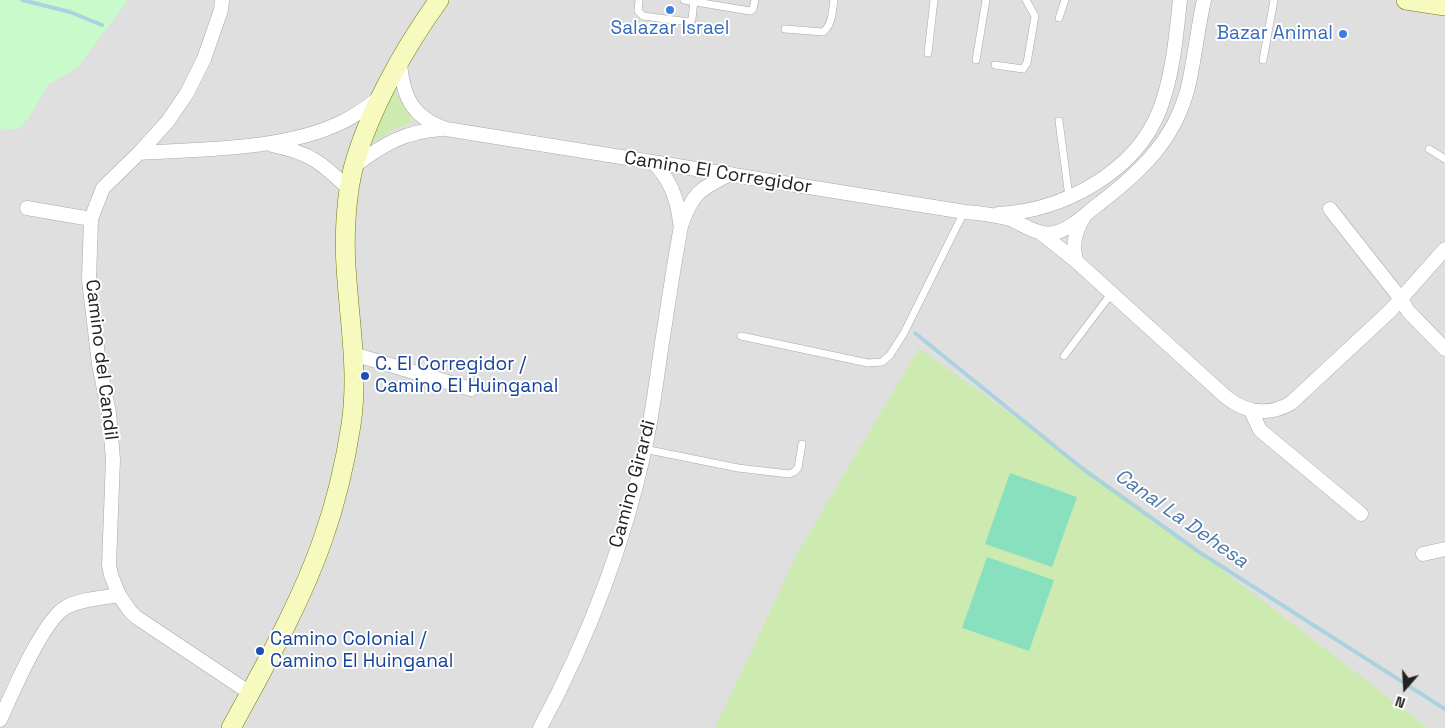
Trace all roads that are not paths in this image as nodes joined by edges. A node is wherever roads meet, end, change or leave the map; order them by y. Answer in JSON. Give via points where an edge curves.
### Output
{"nodes":[{"id":1,"x":222,"y":0,"type":"edge"},
{"id":2,"x":429,"y":0,"type":"edge"},
{"id":3,"x":439,"y":0,"type":"edge"},
{"id":4,"x":639,"y":0,"type":"edge"},
{"id":5,"x":684,"y":0,"type":"edge"},
{"id":6,"x":755,"y":0,"type":"edge"},
{"id":7,"x":834,"y":0,"type":"edge"},
{"id":8,"x":934,"y":0,"type":"edge"},
{"id":9,"x":986,"y":0,"type":"edge"},
{"id":10,"x":1026,"y":0,"type":"edge"},
{"id":11,"x":1066,"y":0,"type":"edge"},
{"id":12,"x":1180,"y":0,"type":"edge"},
{"id":13,"x":1204,"y":0,"type":"edge"},
{"id":14,"x":1274,"y":0,"type":"edge"},
{"id":15,"x":1406,"y":0,"type":"edge"},
{"id":16,"x":694,"y":1,"type":"edge"},
{"id":17,"x":1445,"y":6,"type":"edge"},
{"id":18,"x":1059,"y":18,"type":"dead end"},
{"id":19,"x":420,"y":25,"type":"junction"},
{"id":20,"x":785,"y":29,"type":"dead end"},
{"id":21,"x":928,"y":53,"type":"dead end"},
{"id":22,"x":976,"y":60,"type":"dead end"},
{"id":23,"x":1263,"y":60,"type":"dead end"},
{"id":24,"x":400,"y":63,"type":"junction"},
{"id":25,"x":995,"y":65,"type":"dead end"},
{"id":26,"x":382,"y":96,"type":"junction"},
{"id":27,"x":414,"y":109,"type":"junction"},
{"id":28,"x":1059,"y":120,"type":"dead end"},
{"id":29,"x":446,"y":129,"type":"junction"},
{"id":30,"x":323,"y":130,"type":"junction"},
{"id":31,"x":407,"y":134,"type":"junction"},
{"id":32,"x":266,"y":144,"type":"junction"},
{"id":33,"x":1429,"y":149,"type":"dead end"},
{"id":34,"x":139,"y":153,"type":"junction"},
{"id":35,"x":313,"y":157,"type":"junction"},
{"id":36,"x":1445,"y":159,"type":"edge"},
{"id":37,"x":653,"y":162,"type":"junction"},
{"id":38,"x":353,"y":167,"type":"junction"},
{"id":39,"x":730,"y":174,"type":"junction"},
{"id":40,"x":350,"y":190,"type":"junction"},
{"id":41,"x":1070,"y":198,"type":"junction"},
{"id":42,"x":27,"y":208,"type":"dead end"},
{"id":43,"x":1330,"y":209,"type":"dead end"},
{"id":44,"x":965,"y":212,"type":"junction"},
{"id":45,"x":991,"y":214,"type":"junction"},
{"id":46,"x":1085,"y":214,"type":"junction"},
{"id":47,"x":91,"y":219,"type":"junction"},
{"id":48,"x":681,"y":226,"type":"junction"},
{"id":49,"x":1041,"y":233,"type":"junction"},
{"id":50,"x":1445,"y":249,"type":"edge"},
{"id":51,"x":1076,"y":261,"type":"junction"},
{"id":52,"x":1111,"y":294,"type":"junction"},
{"id":53,"x":1401,"y":299,"type":"junction"},
{"id":54,"x":741,"y":336,"type":"dead end"},
{"id":55,"x":1445,"y":350,"type":"edge"},
{"id":56,"x":353,"y":354,"type":"junction"},
{"id":57,"x":1064,"y":356,"type":"dead end"},
{"id":58,"x":471,"y":389,"type":"dead end"},
{"id":59,"x":1251,"y":411,"type":"junction"},
{"id":60,"x":802,"y":444,"type":"dead end"},
{"id":61,"x":644,"y":450,"type":"junction"},
{"id":62,"x":1361,"y":514,"type":"dead end"},
{"id":63,"x":1445,"y":549,"type":"edge"},
{"id":64,"x":1423,"y":554,"type":"dead end"},
{"id":65,"x":118,"y":595,"type":"junction"},
{"id":66,"x":250,"y":693,"type":"junction"},
{"id":67,"x":0,"y":720,"type":"edge"},
{"id":68,"x":231,"y":728,"type":"edge"},
{"id":69,"x":540,"y":728,"type":"edge"}],
"edges":[{"from":1,"to":34,"type":"street","name":"Camino del Candil","via":[[204,59],[187,93],[168,121]]},
{"from":2,"to":19,"type":"street"},
{"from":3,"to":19,"type":"street"},
{"from":4,"to":16,"type":"lane","via":[[638,11],[643,16],[689,22]]},
{"from":5,"to":16,"type":"lane"},
{"from":6,"to":16,"type":"lane","via":[[750,11]]},
{"from":7,"to":20,"type":"lane","via":[[831,22],[823,32]]},
{"from":8,"to":21,"type":"lane"},
{"from":9,"to":22,"type":"lane"},
{"from":10,"to":25,"type":"lane","via":[[1035,16],[1028,63],[1023,69]]},
{"from":11,"to":18,"type":"lane"},
{"from":12,"to":41,"type":"street","name":"Camino El Corregidor","via":[[1172,67],[1153,125],[1122,163]]},
{"from":13,"to":46,"type":"street","via":[[1189,82],[1182,106],[1163,142],[1143,167]]},
{"from":14,"to":23,"type":"lane"},
{"from":15,"to":17,"type":"street"},
{"from":19,"to":24,"type":"street"},
{"from":24,"to":26,"type":"street"},
{"from":24,"to":27,"type":"street","name":"Camino El Corregidor","via":[[404,88]]},
{"from":26,"to":30,"type":"street","via":[[342,123]]},
{"from":26,"to":38,"type":"street"},
{"from":27,"to":29,"type":"street","name":"Camino El Corregidor"},
{"from":27,"to":31,"type":"street","via":[[417,122]]},
{"from":28,"to":41,"type":"lane"},
{"from":29,"to":31,"type":"street","name":"Camino El Corregidor"},
{"from":29,"to":37,"type":"street","name":"Camino El Corregidor"},
{"from":30,"to":32,"type":"street"},
{"from":30,"to":35,"type":"street","via":[[312,142],[310,150]]},
{"from":31,"to":38,"type":"street","name":"Camino El Corregidor","via":[[376,150]]},
{"from":32,"to":34,"type":"street"},
{"from":32,"to":35,"type":"street"},
{"from":33,"to":36,"type":"lane"},
{"from":34,"to":47,"type":"street","name":"Camino del Candil","via":[[103,188]]},
{"from":35,"to":40,"type":"street"},
{"from":37,"to":39,"type":"street","name":"Camino El Corregidor"},
{"from":37,"to":48,"type":"street","name":"Camino Girardi","via":[[675,196]]},
{"from":38,"to":40,"type":"street"},
{"from":39,"to":44,"type":"street","name":"Camino El Corregidor"},
{"from":39,"to":48,"type":"street","name":"Camino Girardi","via":[[694,196]]},
{"from":40,"to":56,"type":"street","via":[[345,242]]},
{"from":41,"to":45,"type":"street","name":"Camino El Corregidor","via":[[1027,210]]},
{"from":42,"to":47,"type":"street"},
{"from":43,"to":53,"type":"street"},
{"from":44,"to":45,"type":"street","name":"Camino El Corregidor"},
{"from":44,"to":54,"type":"lane","via":[[904,333],[882,362],[868,363]]},
{"from":45,"to":49,"type":"street","name":"Camino El Corregidor"},
{"from":46,"to":49,"type":"street","via":[[1060,231]]},
{"from":46,"to":51,"type":"street","via":[[1074,238]]},
{"from":47,"to":65,"type":"street","name":"Camino del Candil","via":[[89,280],[113,460],[109,565]]},
{"from":48,"to":61,"type":"street","name":"Camino Girardi"},
{"from":49,"to":51,"type":"street","name":"Camino El Corregidor"},
{"from":50,"to":53,"type":"street"},
{"from":51,"to":52,"type":"street","name":"Camino El Corregidor"},
{"from":52,"to":57,"type":"lane"},
{"from":52,"to":59,"type":"street","name":"Camino El Corregidor","via":[[1226,397]]},
{"from":53,"to":55,"type":"street","via":[[1408,311]]},
{"from":53,"to":59,"type":"street","via":[[1292,403],[1274,410]]},
{"from":56,"to":58,"type":"street"},
{"from":56,"to":66,"type":"street","via":[[351,423],[329,522],[305,584]]},
{"from":59,"to":62,"type":"street","via":[[1260,430]]},
{"from":60,"to":61,"type":"lane","via":[[798,468],[789,474]]},
{"from":61,"to":69,"type":"street","name":"Camino Girardi","via":[[623,528],[589,625]]},
{"from":63,"to":64,"type":"street"},
{"from":65,"to":66,"type":"street","name":"Camino del Candil","via":[[136,617]]},
{"from":65,"to":67,"type":"street","via":[[73,604],[56,616],[31,655]]},
{"from":66,"to":68,"type":"street"}]}
